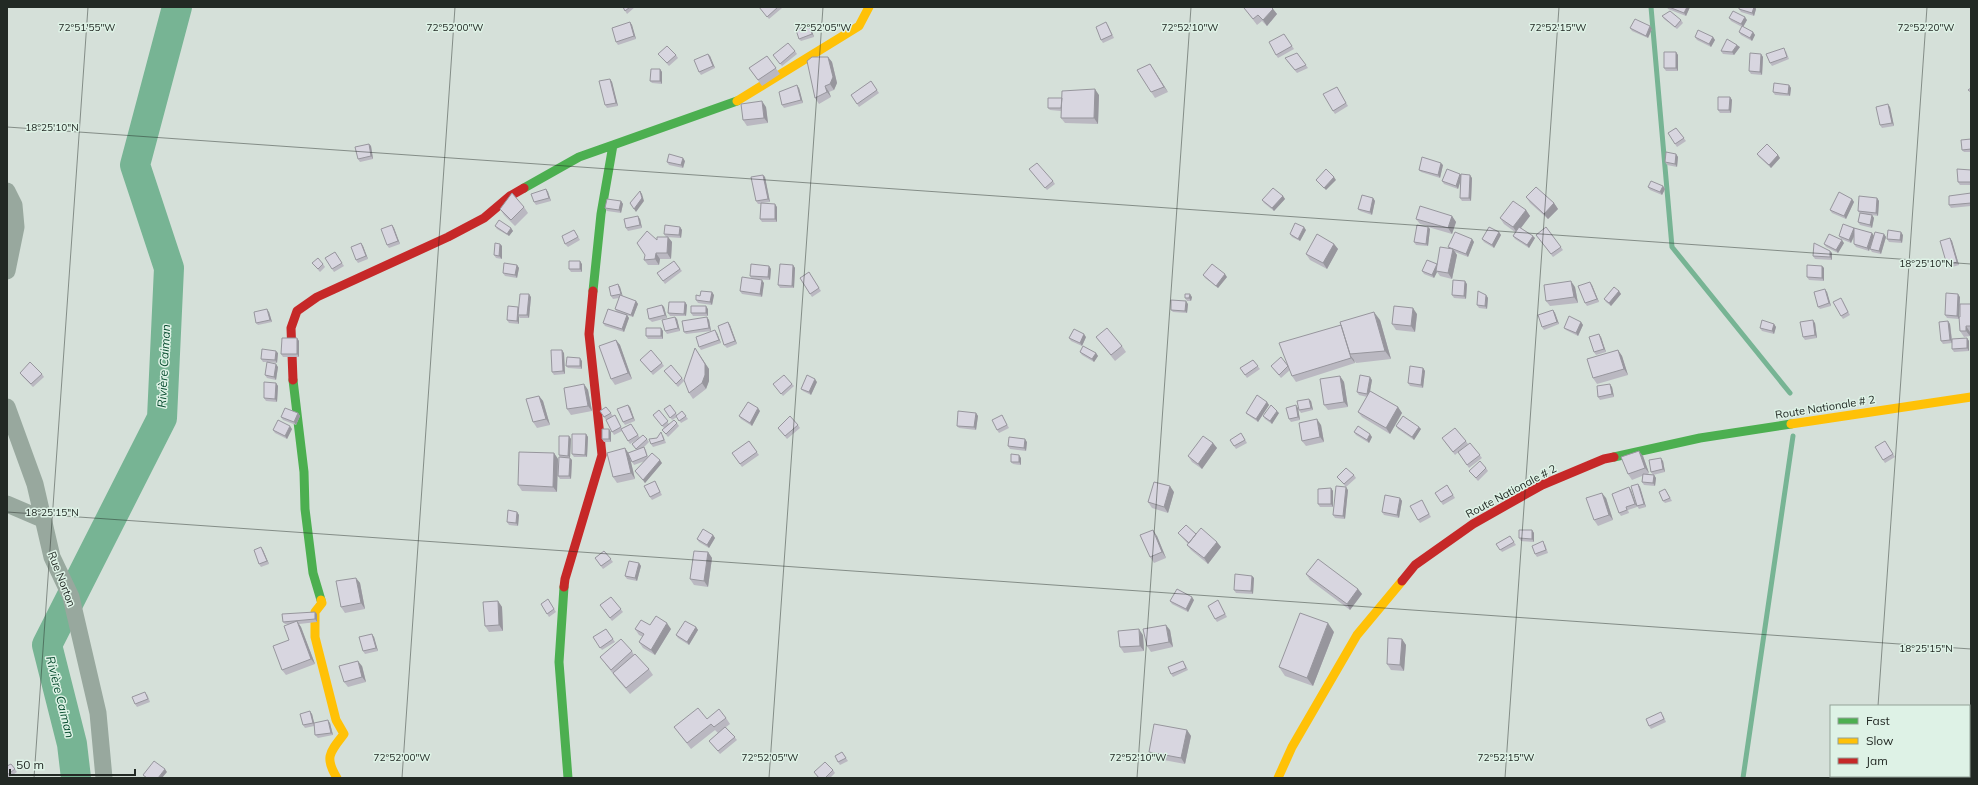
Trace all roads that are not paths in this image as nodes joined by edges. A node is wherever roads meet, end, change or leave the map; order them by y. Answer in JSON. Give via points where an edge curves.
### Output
{"nodes":[{"id":1,"x":869,"y":7,"type":"edge"},
{"id":2,"x":613,"y":145,"type":"junction"},
{"id":3,"x":7,"y":190,"type":"edge"},
{"id":4,"x":7,"y":271,"type":"edge"},
{"id":5,"x":1971,"y":397,"type":"edge"},
{"id":6,"x":7,"y":407,"type":"edge"},
{"id":7,"x":7,"y":504,"type":"edge"},
{"id":8,"x":42,"y":519,"type":"junction"},
{"id":9,"x":104,"y":778,"type":"edge"},
{"id":10,"x":337,"y":778,"type":"edge"},
{"id":11,"x":568,"y":778,"type":"edge"},
{"id":12,"x":1278,"y":778,"type":"edge"}],
"edges":[{"from":1,"to":2,"type":"street","via":[[859,26],[738,101]]},
{"from":2,"to":10,"type":"street","via":[[579,157],[510,196],[484,218],[317,297],[297,311],[291,328],[291,366],[313,573],[322,603],[315,612],[315,637],[336,720],[344,734],[331,751],[329,765]]},
{"from":2,"to":11,"type":"street","via":[[601,214],[589,334],[602,455],[565,579],[559,655]]},
{"from":3,"to":4,"type":"street","via":[[14,205],[16,226]]},
{"from":5,"to":12,"type":"street","name":"Route Nationale # 2","via":[[1700,438],[1604,459],[1535,489],[1473,524],[1415,565],[1357,635],[1292,747]]},
{"from":6,"to":8,"type":"street","name":"Rue Norton","via":[[35,484]]},
{"from":7,"to":8,"type":"street"},
{"from":8,"to":9,"type":"street","name":"Rue Norton","via":[[52,557],[71,597],[98,713]]}]}
